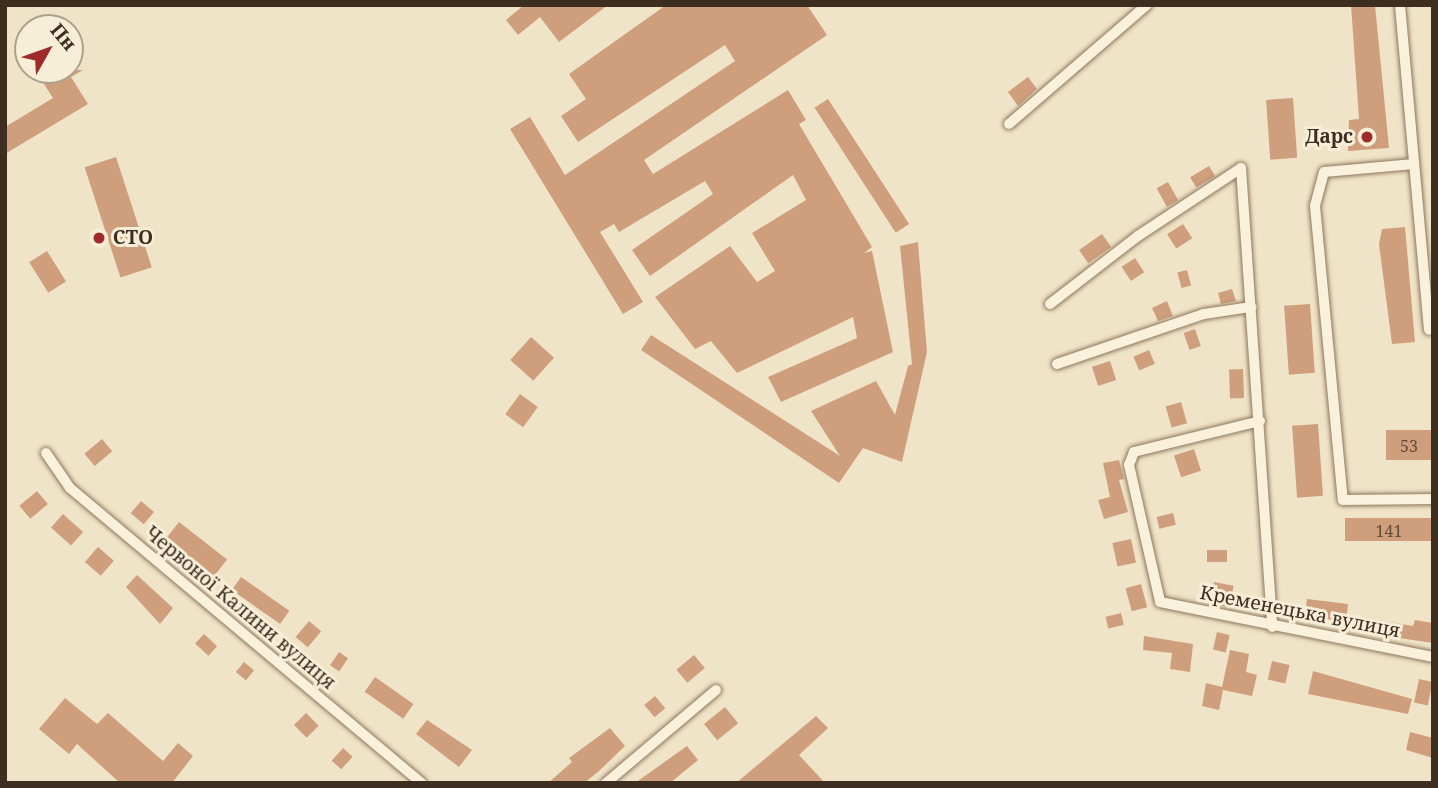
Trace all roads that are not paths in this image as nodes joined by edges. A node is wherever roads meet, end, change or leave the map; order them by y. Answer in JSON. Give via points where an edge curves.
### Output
{"nodes":[{"id":1,"x":1147,"y":5,"type":"edge"},
{"id":2,"x":1400,"y":5,"type":"edge"},
{"id":3,"x":1009,"y":124,"type":"dead end"},
{"id":4,"x":1414,"y":164,"type":"junction"},
{"id":5,"x":1050,"y":304,"type":"dead end"},
{"id":6,"x":1251,"y":307,"type":"junction"},
{"id":7,"x":1429,"y":330,"type":"dead end"},
{"id":8,"x":1056,"y":364,"type":"dead end"},
{"id":9,"x":1260,"y":421,"type":"junction"},
{"id":10,"x":46,"y":453,"type":"dead end"},
{"id":11,"x":1433,"y":499,"type":"edge"},
{"id":12,"x":1272,"y":627,"type":"junction"},
{"id":13,"x":1433,"y":657,"type":"edge"},
{"id":14,"x":716,"y":690,"type":"dead end"},
{"id":15,"x":421,"y":783,"type":"edge"},
{"id":16,"x":606,"y":783,"type":"edge"}],
"edges":[{"from":1,"to":3,"type":"street"},
{"from":2,"to":4,"type":"street"},
{"from":4,"to":7,"type":"street"},
{"from":4,"to":11,"type":"street","via":[[1324,172],[1315,206],[1343,500]]},
{"from":5,"to":6,"type":"street","via":[[1138,236],[1241,168]]},
{"from":6,"to":8,"type":"street","via":[[1203,314]]},
{"from":6,"to":9,"type":"street"},
{"from":9,"to":12,"type":"street"},
{"from":9,"to":12,"type":"street","name":"Кременецька вулиця","via":[[1134,452],[1129,465],[1160,602]]},
{"from":10,"to":15,"type":"street","name":"Червоної Калини вулиця","via":[[70,488]]},
{"from":12,"to":13,"type":"street","name":"Кременецька вулиця"},
{"from":14,"to":16,"type":"street"}]}
